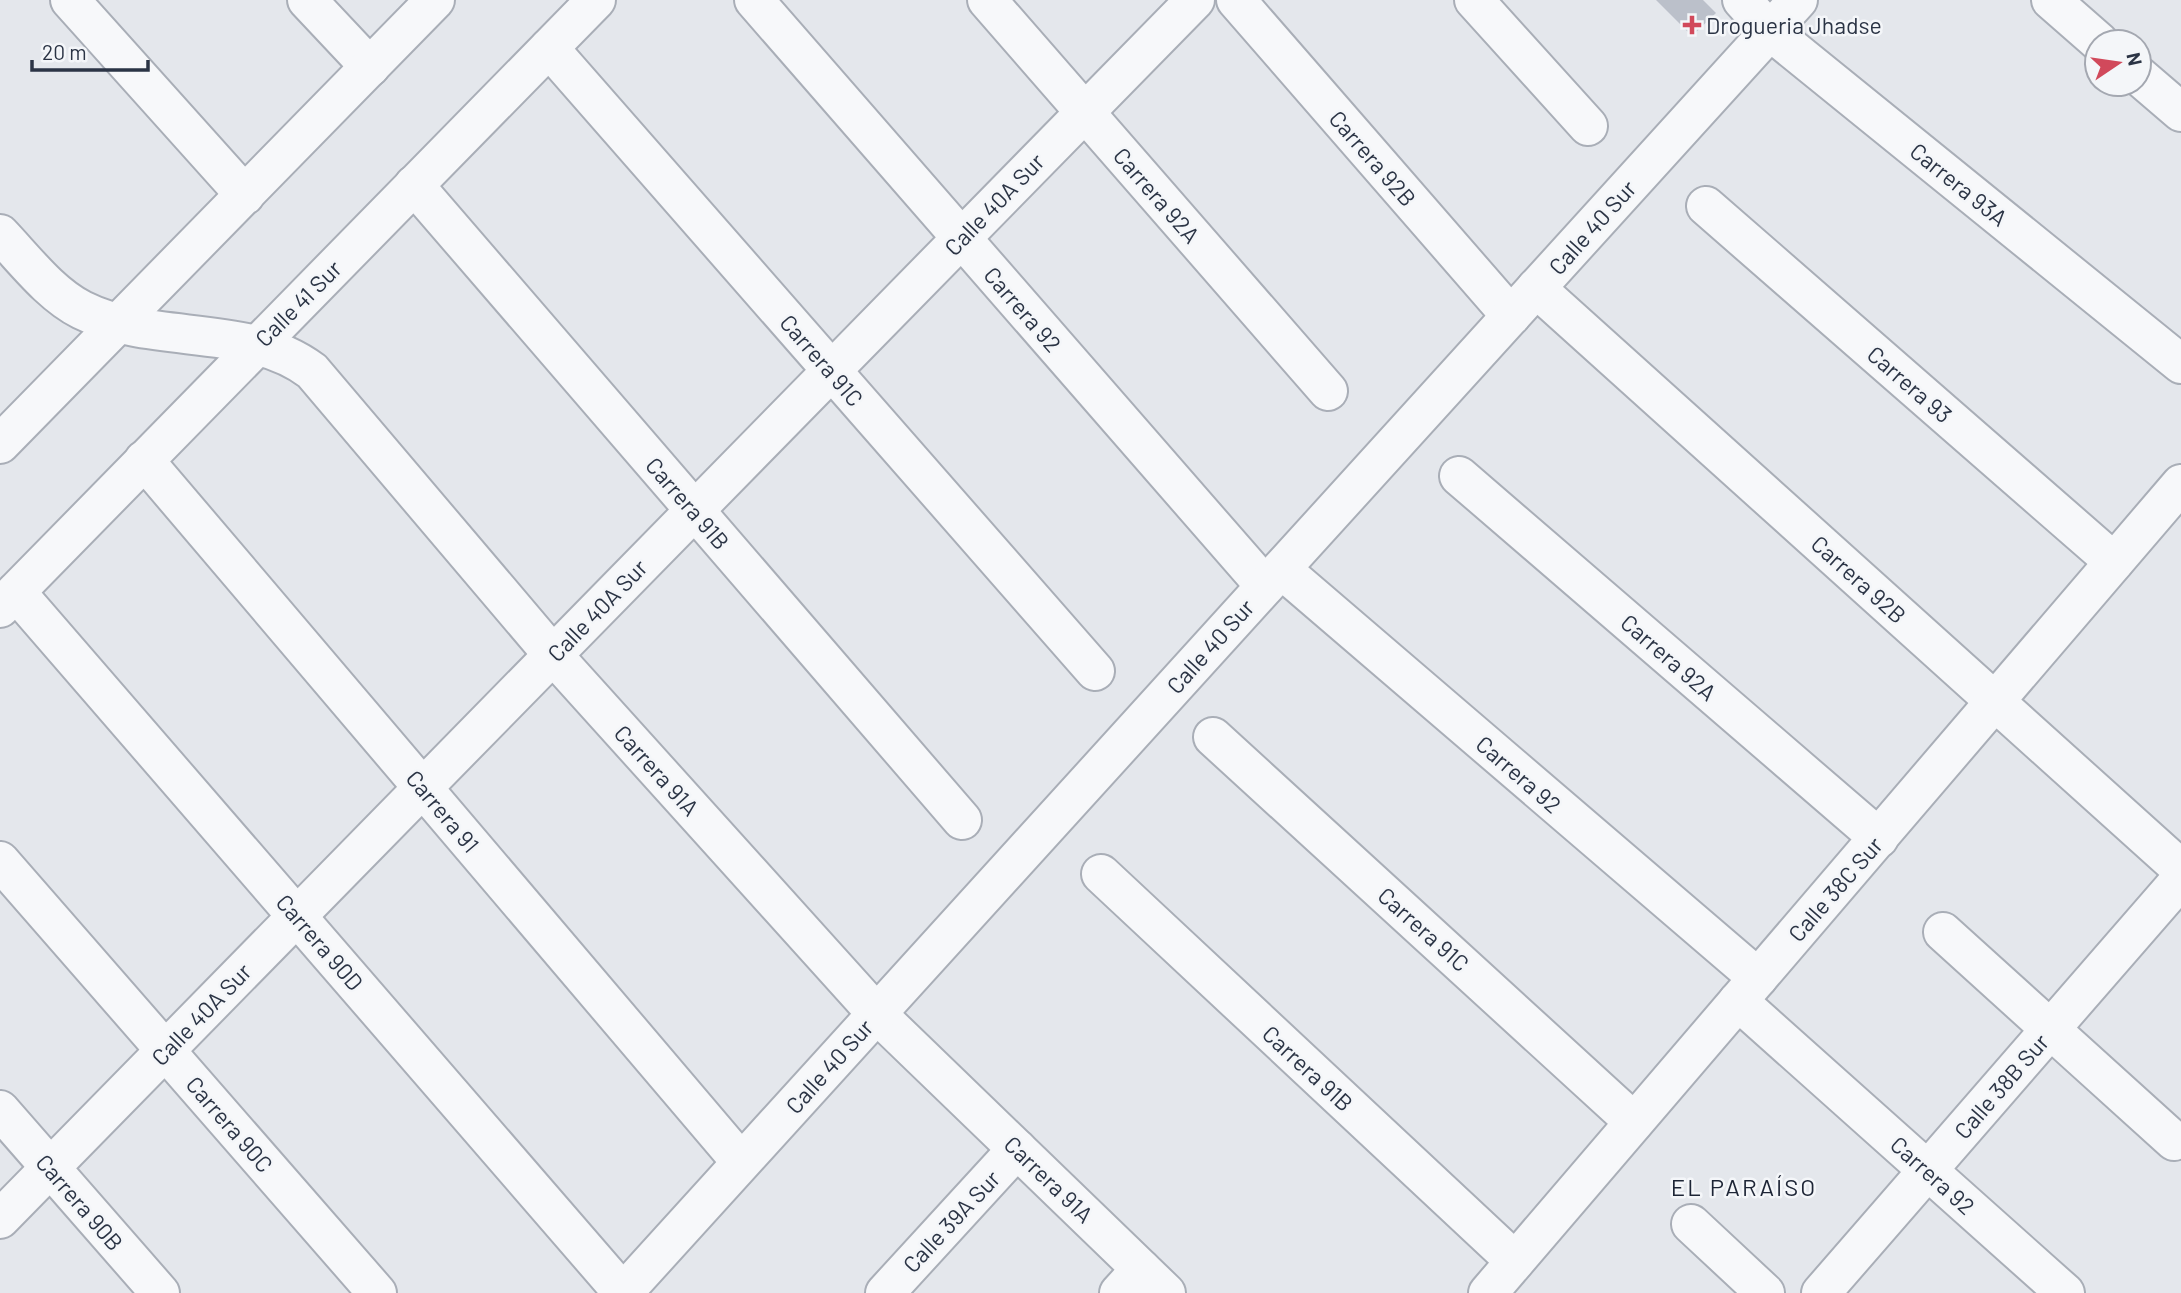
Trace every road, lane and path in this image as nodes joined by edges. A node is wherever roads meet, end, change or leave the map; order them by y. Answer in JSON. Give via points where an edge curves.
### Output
{"nodes":[{"id":1,"x":70,"y":0,"type":"edge"},
{"id":2,"x":307,"y":0,"type":"edge"},
{"id":3,"x":435,"y":0,"type":"edge"},
{"id":4,"x":596,"y":0,"type":"edge"},
{"id":5,"x":754,"y":0,"type":"edge"},
{"id":6,"x":987,"y":0,"type":"edge"},
{"id":7,"x":1195,"y":0,"type":"edge"},
{"id":8,"x":1236,"y":0,"type":"edge"},
{"id":9,"x":1474,"y":0,"type":"edge"},
{"id":10,"x":1742,"y":0,"type":"edge"},
{"id":11,"x":1798,"y":0,"type":"edge"},
{"id":12,"x":2051,"y":0,"type":"edge"},
{"id":13,"x":2083,"y":28,"type":"edge"},
{"id":14,"x":1770,"y":31,"type":"junction"},
{"id":15,"x":549,"y":48,"type":"junction"},
{"id":16,"x":370,"y":67,"type":"junction"},
{"id":17,"x":2153,"y":88,"type":"edge"},
{"id":18,"x":1085,"y":112,"type":"junction"},
{"id":19,"x":2181,"y":113,"type":"edge"},
{"id":20,"x":1588,"y":127,"type":"dead end"},
{"id":21,"x":414,"y":185,"type":"junction"},
{"id":22,"x":245,"y":195,"type":"junction"},
{"id":23,"x":1706,"y":206,"type":"dead end"},
{"id":24,"x":0,"y":234,"type":"edge"},
{"id":25,"x":961,"y":238,"type":"junction"},
{"id":26,"x":1536,"y":288,"type":"junction"},
{"id":27,"x":1511,"y":316,"type":"junction"},
{"id":28,"x":118,"y":324,"type":"junction"},
{"id":29,"x":258,"y":344,"type":"junction"},
{"id":30,"x":2181,"y":364,"type":"edge"},
{"id":31,"x":831,"y":371,"type":"junction"},
{"id":32,"x":1328,"y":391,"type":"dead end"},
{"id":33,"x":0,"y":444,"type":"edge"},
{"id":34,"x":145,"y":460,"type":"junction"},
{"id":35,"x":1459,"y":476,"type":"dead end"},
{"id":36,"x":2181,"y":484,"type":"edge"},
{"id":37,"x":694,"y":511,"type":"junction"},
{"id":38,"x":2114,"y":562,"type":"junction"},
{"id":39,"x":1273,"y":577,"type":"junction"},
{"id":40,"x":8,"y":600,"type":"edge"},
{"id":41,"x":553,"y":655,"type":"junction"},
{"id":42,"x":1095,"y":671,"type":"dead end"},
{"id":43,"x":1995,"y":702,"type":"junction"},
{"id":44,"x":1213,"y":737,"type":"dead end"},
{"id":45,"x":423,"y":787,"type":"junction"},
{"id":46,"x":962,"y":820,"type":"dead end"},
{"id":47,"x":1879,"y":838,"type":"junction"},
{"id":48,"x":0,"y":861,"type":"edge"},
{"id":49,"x":2181,"y":869,"type":"edge"},
{"id":50,"x":1101,"y":874,"type":"dead end"},
{"id":51,"x":2181,"y":879,"type":"edge"},
{"id":52,"x":297,"y":916,"type":"junction"},
{"id":53,"x":1943,"y":932,"type":"dead end"},
{"id":54,"x":1748,"y":990,"type":"junction"},
{"id":55,"x":876,"y":1013,"type":"junction"},
{"id":56,"x":2050,"y":1030,"type":"junction"},
{"id":57,"x":166,"y":1050,"type":"junction"},
{"id":58,"x":0,"y":1110,"type":"edge"},
{"id":59,"x":1634,"y":1122,"type":"junction"},
{"id":60,"x":2174,"y":1141,"type":"dead end"},
{"id":61,"x":1017,"y":1149,"type":"junction"},
{"id":62,"x":741,"y":1162,"type":"junction"},
{"id":63,"x":50,"y":1167,"type":"junction"},
{"id":64,"x":1927,"y":1170,"type":"junction"},
{"id":65,"x":0,"y":1219,"type":"edge"},
{"id":66,"x":1691,"y":1224,"type":"dead end"},
{"id":67,"x":1515,"y":1261,"type":"junction"},
{"id":68,"x":1142,"y":1285,"type":"edge"},
{"id":69,"x":160,"y":1293,"type":"edge"},
{"id":70,"x":377,"y":1293,"type":"edge"},
{"id":71,"x":623,"y":1293,"type":"edge"},
{"id":72,"x":885,"y":1293,"type":"edge"},
{"id":73,"x":1488,"y":1293,"type":"edge"},
{"id":74,"x":1765,"y":1293,"type":"edge"},
{"id":75,"x":1821,"y":1293,"type":"edge"},
{"id":76,"x":2065,"y":1293,"type":"edge"}],
"edges":[{"from":1,"to":22,"type":"street"},
{"from":2,"to":16,"type":"street"},
{"from":3,"to":16,"type":"street"},
{"from":4,"to":15,"type":"street","name":"Calle 41 Sur"},
{"from":5,"to":25,"type":"street","name":"Carrera 92"},
{"from":6,"to":18,"type":"street","name":"Carrera 92A"},
{"from":7,"to":18,"type":"street","name":"Calle 40A Sur"},
{"from":8,"to":27,"type":"street","name":"Carrera 92B"},
{"from":9,"to":20,"type":"street"},
{"from":10,"to":14,"type":"street","name":"Carrera 93A"},
{"from":11,"to":14,"type":"street","name":"Calle 40 Sur"},
{"from":12,"to":13,"type":"street"},
{"from":14,"to":26,"type":"street","name":"Calle 40 Sur"},
{"from":14,"to":30,"type":"street","name":"Carrera 93A"},
{"from":15,"to":21,"type":"street","name":"Calle 41 Sur"},
{"from":15,"to":31,"type":"street","name":"Carrera 91C"},
{"from":16,"to":22,"type":"street"},
{"from":17,"to":19,"type":"street"},
{"from":18,"to":25,"type":"street","name":"Calle 40A Sur"},
{"from":18,"to":32,"type":"street","name":"Carrera 92A"},
{"from":21,"to":29,"type":"street","name":"Calle 41 Sur"},
{"from":21,"to":37,"type":"street","name":"Carrera 91B"},
{"from":22,"to":28,"type":"street"},
{"from":23,"to":38,"type":"street","name":"Carrera 93"},
{"from":24,"to":28,"type":"street","via":[[80,309]]},
{"from":25,"to":31,"type":"street","name":"Calle 40A Sur"},
{"from":25,"to":39,"type":"street","name":"Carrera 92"},
{"from":26,"to":27,"type":"street","name":"Calle 40 Sur"},
{"from":26,"to":43,"type":"street","name":"Carrera 92B"},
{"from":27,"to":39,"type":"street","name":"Calle 40 Sur"},
{"from":28,"to":29,"type":"street","name":"Carrera 91A"},
{"from":28,"to":33,"type":"street"},
{"from":29,"to":34,"type":"street","name":"Calle 41 Sur"},
{"from":29,"to":41,"type":"street","name":"Carrera 91A","via":[[294,358],[312,371]]},
{"from":31,"to":37,"type":"street","name":"Calle 40A Sur"},
{"from":31,"to":42,"type":"street","name":"Carrera 91C"},
{"from":34,"to":40,"type":"street","name":"Calle 41 Sur"},
{"from":34,"to":45,"type":"street","name":"Carrera 91"},
{"from":35,"to":47,"type":"street","name":"Carrera 92A"},
{"from":36,"to":38,"type":"street","name":"Calle 38C Sur"},
{"from":37,"to":41,"type":"street","name":"Calle 40A Sur"},
{"from":37,"to":46,"type":"street","name":"Carrera 91B"},
{"from":38,"to":43,"type":"street","name":"Calle 38C Sur"},
{"from":39,"to":54,"type":"street","name":"Carrera 92"},
{"from":39,"to":55,"type":"street","name":"Calle 40 Sur"},
{"from":40,"to":52,"type":"street","name":"Carrera 90D"},
{"from":41,"to":45,"type":"street","name":"Calle 40A Sur"},
{"from":41,"to":55,"type":"street","name":"Carrera 91A"},
{"from":43,"to":47,"type":"street","name":"Calle 38C Sur"},
{"from":43,"to":49,"type":"street","name":"Carrera 92B"},
{"from":44,"to":59,"type":"street","name":"Carrera 91C"},
{"from":45,"to":52,"type":"street","name":"Calle 40A Sur"},
{"from":45,"to":62,"type":"street","name":"Carrera 91"},
{"from":47,"to":54,"type":"street","name":"Calle 38C Sur"},
{"from":48,"to":57,"type":"street","name":"Carrera 90C"},
{"from":50,"to":67,"type":"street","name":"Carrera 91B"},
{"from":51,"to":56,"type":"street","name":"Calle 38B Sur"},
{"from":52,"to":57,"type":"street","name":"Calle 40A Sur"},
{"from":52,"to":71,"type":"street","name":"Carrera 90D"},
{"from":53,"to":56,"type":"street"},
{"from":54,"to":59,"type":"street","name":"Calle 38C Sur"},
{"from":54,"to":64,"type":"street","name":"Carrera 92"},
{"from":55,"to":61,"type":"street","name":"Carrera 91A"},
{"from":55,"to":62,"type":"street","name":"Calle 40 Sur"},
{"from":56,"to":60,"type":"street"},
{"from":56,"to":64,"type":"street","name":"Calle 38B Sur"},
{"from":57,"to":63,"type":"street","name":"Calle 40A Sur"},
{"from":57,"to":70,"type":"street","name":"Carrera 90C"},
{"from":58,"to":63,"type":"street","name":"Carrera 90B"},
{"from":59,"to":67,"type":"street","name":"Calle 38C Sur"},
{"from":61,"to":68,"type":"street","name":"Carrera 91A"},
{"from":61,"to":72,"type":"street","name":"Calle 39A Sur"},
{"from":62,"to":71,"type":"street","name":"Calle 40 Sur"},
{"from":63,"to":65,"type":"street","name":"Calle 40A Sur"},
{"from":63,"to":69,"type":"street","name":"Carrera 90B"},
{"from":64,"to":75,"type":"street","name":"Calle 38B Sur"},
{"from":64,"to":76,"type":"street","name":"Carrera 92"},
{"from":66,"to":74,"type":"street"},
{"from":67,"to":73,"type":"street","name":"Calle 38C Sur"}]}
